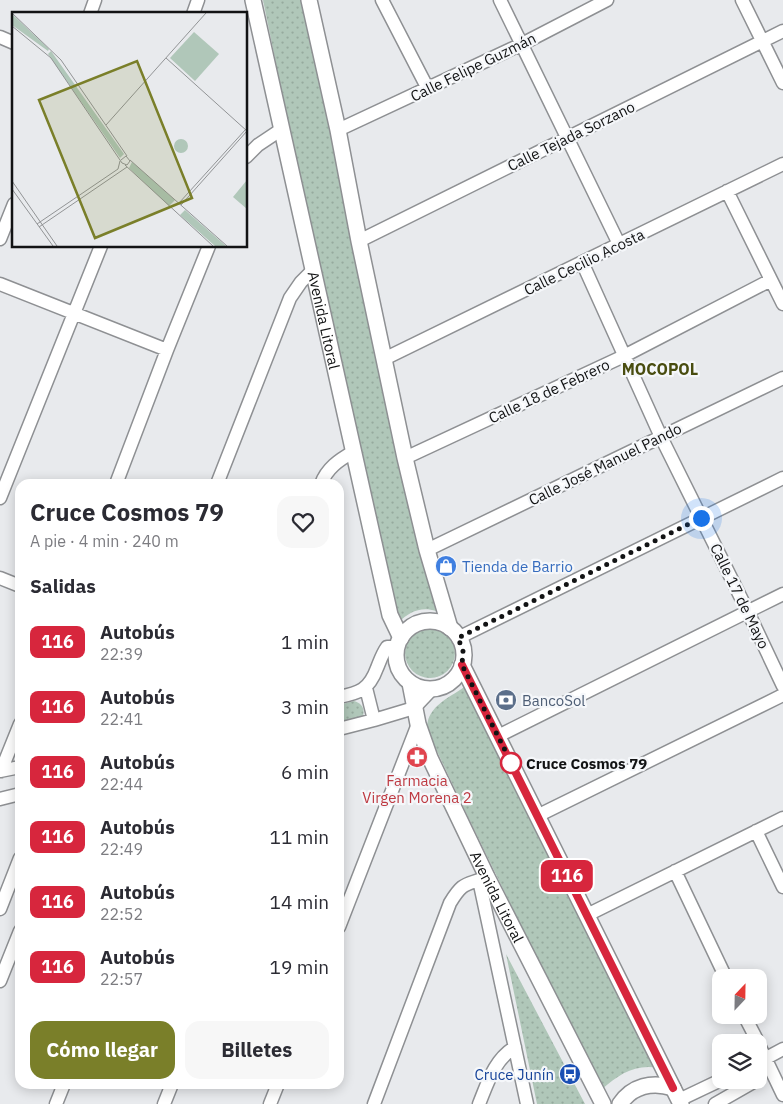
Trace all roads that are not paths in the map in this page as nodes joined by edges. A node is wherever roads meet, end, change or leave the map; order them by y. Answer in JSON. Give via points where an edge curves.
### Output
{"nodes":[{"id":1,"x":95,"y":0,"type":"edge"},
{"id":2,"x":198,"y":0,"type":"edge"},
{"id":3,"x":253,"y":0,"type":"edge"},
{"id":4,"x":309,"y":0,"type":"edge"},
{"id":5,"x":382,"y":0,"type":"edge"},
{"id":6,"x":500,"y":0,"type":"edge"},
{"id":7,"x":607,"y":0,"type":"edge"},
{"id":8,"x":742,"y":0,"type":"edge"},
{"id":9,"x":91,"y":12,"type":"edge"},
{"id":10,"x":194,"y":12,"type":"edge"},
{"id":11,"x":783,"y":31,"type":"edge"},
{"id":12,"x":0,"y":37,"type":"edge"},
{"id":13,"x":12,"y":42,"type":"edge"},
{"id":14,"x":762,"y":42,"type":"junction"},
{"id":15,"x":522,"y":44,"type":"junction"},
{"id":16,"x":783,"y":83,"type":"edge"},
{"id":17,"x":428,"y":89,"type":"junction"},
{"id":18,"x":282,"y":129,"type":"junction"},
{"id":19,"x":338,"y":130,"type":"junction"},
{"id":20,"x":567,"y":138,"type":"junction"},
{"id":21,"x":248,"y":155,"type":"edge"},
{"id":22,"x":783,"y":164,"type":"edge"},
{"id":23,"x":727,"y":191,"type":"junction"},
{"id":24,"x":12,"y":209,"type":"edge"},
{"id":25,"x":0,"y":239,"type":"edge"},
{"id":26,"x":359,"y":241,"type":"junction"},
{"id":27,"x":619,"y":244,"type":"junction"},
{"id":28,"x":100,"y":248,"type":"edge"},
{"id":29,"x":208,"y":248,"type":"edge"},
{"id":30,"x":582,"y":262,"type":"junction"},
{"id":31,"x":312,"y":271,"type":"junction"},
{"id":32,"x":771,"y":280,"type":"junction"},
{"id":33,"x":0,"y":284,"type":"edge"},
{"id":34,"x":783,"y":304,"type":"edge"},
{"id":35,"x":74,"y":314,"type":"junction"},
{"id":36,"x":167,"y":350,"type":"junction"},
{"id":37,"x":624,"y":356,"type":"junction"},
{"id":38,"x":384,"y":359,"type":"junction"},
{"id":39,"x":783,"y":378,"type":"edge"},
{"id":40,"x":661,"y":437,"type":"junction"},
{"id":41,"x":353,"y":452,"type":"junction"},
{"id":42,"x":405,"y":458,"type":"junction"},
{"id":43,"x":783,"y":478,"type":"edge"},
{"id":44,"x":118,"y":479,"type":"edge"},
{"id":45,"x":219,"y":479,"type":"edge"},
{"id":46,"x":324,"y":479,"type":"edge"},
{"id":47,"x":0,"y":498,"type":"edge"},
{"id":48,"x":701,"y":518,"type":"junction"},
{"id":49,"x":427,"y":550,"type":"junction"},
{"id":50,"x":0,"y":578,"type":"edge"},
{"id":51,"x":15,"y":584,"type":"edge"},
{"id":52,"x":783,"y":594,"type":"edge"},
{"id":53,"x":748,"y":612,"type":"junction"},
{"id":54,"x":454,"y":633,"type":"junction"},
{"id":55,"x":399,"y":642,"type":"junction"},
{"id":56,"x":462,"y":665,"type":"junction"},
{"id":57,"x":410,"y":683,"type":"junction"},
{"id":58,"x":783,"y":686,"type":"edge"},
{"id":59,"x":366,"y":688,"type":"junction"},
{"id":60,"x":432,"y":689,"type":"junction"},
{"id":61,"x":783,"y":695,"type":"edge"},
{"id":62,"x":344,"y":696,"type":"edge"},
{"id":63,"x":414,"y":708,"type":"junction"},
{"id":64,"x":374,"y":720,"type":"junction"},
{"id":65,"x":418,"y":724,"type":"junction"},
{"id":66,"x":344,"y":728,"type":"edge"},
{"id":67,"x":15,"y":736,"type":"edge"},
{"id":68,"x":498,"y":736,"type":"junction"},
{"id":69,"x":15,"y":767,"type":"edge"},
{"id":70,"x":0,"y":771,"type":"edge"},
{"id":71,"x":15,"y":795,"type":"edge"},
{"id":72,"x":0,"y":799,"type":"edge"},
{"id":73,"x":537,"y":816,"type":"junction"},
{"id":74,"x":783,"y":818,"type":"edge"},
{"id":75,"x":756,"y":831,"type":"junction"},
{"id":76,"x":15,"y":871,"type":"edge"},
{"id":77,"x":675,"y":871,"type":"junction"},
{"id":78,"x":483,"y":878,"type":"junction"},
{"id":79,"x":783,"y":887,"type":"edge"},
{"id":80,"x":0,"y":909,"type":"edge"},
{"id":81,"x":344,"y":914,"type":"edge"},
{"id":82,"x":586,"y":915,"type":"junction"},
{"id":83,"x":0,"y":945,"type":"edge"},
{"id":84,"x":15,"y":951,"type":"edge"},
{"id":85,"x":15,"y":953,"type":"edge"},
{"id":86,"x":722,"y":969,"type":"edge"},
{"id":87,"x":0,"y":981,"type":"edge"},
{"id":88,"x":514,"y":1047,"type":"junction"},
{"id":89,"x":783,"y":1050,"type":"edge"},
{"id":90,"x":767,"y":1058,"type":"edge"},
{"id":91,"x":777,"y":1069,"type":"edge"},
{"id":92,"x":712,"y":1084,"type":"edge"},
{"id":93,"x":62,"y":1089,"type":"edge"},
{"id":94,"x":170,"y":1089,"type":"edge"},
{"id":95,"x":276,"y":1089,"type":"edge"},
{"id":96,"x":742,"y":1089,"type":"edge"},
{"id":97,"x":783,"y":1095,"type":"edge"},
{"id":98,"x":678,"y":1097,"type":"edge"},
{"id":99,"x":56,"y":1104,"type":"edge"},
{"id":100,"x":164,"y":1104,"type":"edge"},
{"id":101,"x":270,"y":1104,"type":"edge"},
{"id":102,"x":374,"y":1104,"type":"edge"},
{"id":103,"x":479,"y":1104,"type":"edge"},
{"id":104,"x":527,"y":1104,"type":"edge"},
{"id":105,"x":603,"y":1104,"type":"edge"},
{"id":106,"x":620,"y":1104,"type":"edge"},
{"id":107,"x":715,"y":1104,"type":"edge"}],
"edges":[{"from":1,"to":9,"type":"street"},
{"from":2,"to":10,"type":"street"},
{"from":3,"to":18,"type":"main road","name":"Avenida Litoral"},
{"from":4,"to":19,"type":"main road"},
{"from":5,"to":17,"type":"street"},
{"from":6,"to":15,"type":"street"},
{"from":7,"to":15,"type":"street","name":"Calle Felipe Guzmán"},
{"from":8,"to":14,"type":"street"},
{"from":11,"to":14,"type":"street","name":"Calle Tejada Sorzano"},
{"from":12,"to":13,"type":"street"},
{"from":14,"to":16,"type":"street"},
{"from":14,"to":20,"type":"street","name":"Calle Tejada Sorzano"},
{"from":15,"to":17,"type":"street","name":"Calle Felipe Guzmán"},
{"from":15,"to":20,"type":"street"},
{"from":17,"to":19,"type":"street","name":"Calle Felipe Guzmán"},
{"from":18,"to":21,"type":"street"},
{"from":18,"to":31,"type":"main road","name":"Avenida Litoral"},
{"from":19,"to":26,"type":"main road"},
{"from":20,"to":26,"type":"street","name":"Calle Tejada Sorzano"},
{"from":20,"to":27,"type":"street"},
{"from":22,"to":23,"type":"street","name":"Calle Cecilio Acosta"},
{"from":23,"to":27,"type":"street","name":"Calle Cecilio Acosta"},
{"from":23,"to":32,"type":"street"},
{"from":24,"to":25,"type":"street"},
{"from":26,"to":38,"type":"main road"},
{"from":27,"to":30,"type":"street","name":"Calle Cecilio Acosta"},
{"from":28,"to":35,"type":"street"},
{"from":29,"to":36,"type":"street"},
{"from":30,"to":37,"type":"street","name":"Calle 17 de Mayo"},
{"from":30,"to":38,"type":"street","name":"Calle Cecilio Acosta"},
{"from":31,"to":41,"type":"main road","name":"Avenida Litoral"},
{"from":31,"to":45,"type":"street","via":[[290,298]]},
{"from":32,"to":34,"type":"street"},
{"from":32,"to":37,"type":"street","name":"Calle 18 de Febrero"},
{"from":33,"to":35,"type":"street"},
{"from":35,"to":36,"type":"street"},
{"from":35,"to":47,"type":"street"},
{"from":36,"to":44,"type":"street"},
{"from":37,"to":40,"type":"street","name":"Calle 17 de Mayo"},
{"from":37,"to":42,"type":"street","name":"Calle 18 de Febrero"},
{"from":38,"to":42,"type":"main road"},
{"from":39,"to":40,"type":"street","name":"Calle José Manuel Pando"},
{"from":40,"to":48,"type":"street","name":"Calle 17 de Mayo"},
{"from":40,"to":49,"type":"street","name":"Calle José Manuel Pando"},
{"from":41,"to":46,"type":"street","via":[[336,462]]},
{"from":41,"to":55,"type":"main road","name":"Avenida Litoral"},
{"from":42,"to":49,"type":"main road"},
{"from":43,"to":48,"type":"street"},
{"from":48,"to":53,"type":"street","name":"Calle 17 de Mayo"},
{"from":48,"to":54,"type":"street"},
{"from":49,"to":54,"type":"main road"},
{"from":50,"to":51,"type":"street"},
{"from":52,"to":53,"type":"street"},
{"from":53,"to":58,"type":"street","name":"Calle 17 de Mayo"},
{"from":53,"to":68,"type":"street"},
{"from":54,"to":55,"type":"main road","via":[[438,623],[422,622],[407,630]]},
{"from":54,"to":56,"type":"main road","via":[[463,651]]},
{"from":55,"to":57,"type":"main road","via":[[396,658],[402,675]]},
{"from":55,"to":59,"type":"street","via":[[387,647]]},
{"from":56,"to":60,"type":"main road","via":[[449,683]]},
{"from":56,"to":68,"type":"main road"},
{"from":57,"to":60,"type":"main road"},
{"from":57,"to":63,"type":"main road","name":"Avenida Litoral"},
{"from":59,"to":62,"type":"street"},
{"from":59,"to":64,"type":"street"},
{"from":60,"to":63,"type":"street"},
{"from":61,"to":73,"type":"street"},
{"from":63,"to":64,"type":"street"},
{"from":63,"to":65,"type":"main road","name":"Avenida Litoral"},
{"from":64,"to":66,"type":"street"},
{"from":65,"to":78,"type":"main road","name":"Avenida Litoral"},
{"from":65,"to":81,"type":"street"},
{"from":67,"to":70,"type":"street"},
{"from":68,"to":73,"type":"main road"},
{"from":69,"to":70,"type":"street"},
{"from":71,"to":72,"type":"street"},
{"from":73,"to":82,"type":"main road"},
{"from":74,"to":75,"type":"street"},
{"from":75,"to":77,"type":"street"},
{"from":75,"to":79,"type":"street"},
{"from":76,"to":80,"type":"street"},
{"from":77,"to":82,"type":"street"},
{"from":77,"to":86,"type":"street"},
{"from":78,"to":88,"type":"street"},
{"from":78,"to":102,"type":"street","via":[[468,882],[450,903]]},
{"from":78,"to":105,"type":"main road","name":"Avenida Litoral"},
{"from":82,"to":98,"type":"main road"},
{"from":83,"to":84,"type":"street"},
{"from":85,"to":87,"type":"street"},
{"from":88,"to":103,"type":"street","via":[[496,1064]]},
{"from":88,"to":104,"type":"street"},
{"from":89,"to":90,"type":"street"},
{"from":91,"to":97,"type":"street"},
{"from":92,"to":98,"type":"street"},
{"from":93,"to":99,"type":"street"},
{"from":94,"to":100,"type":"street"},
{"from":95,"to":101,"type":"street"},
{"from":96,"to":107,"type":"street"},
{"from":98,"to":106,"type":"main road","via":[[662,1085],[644,1086],[629,1093]]}]}
